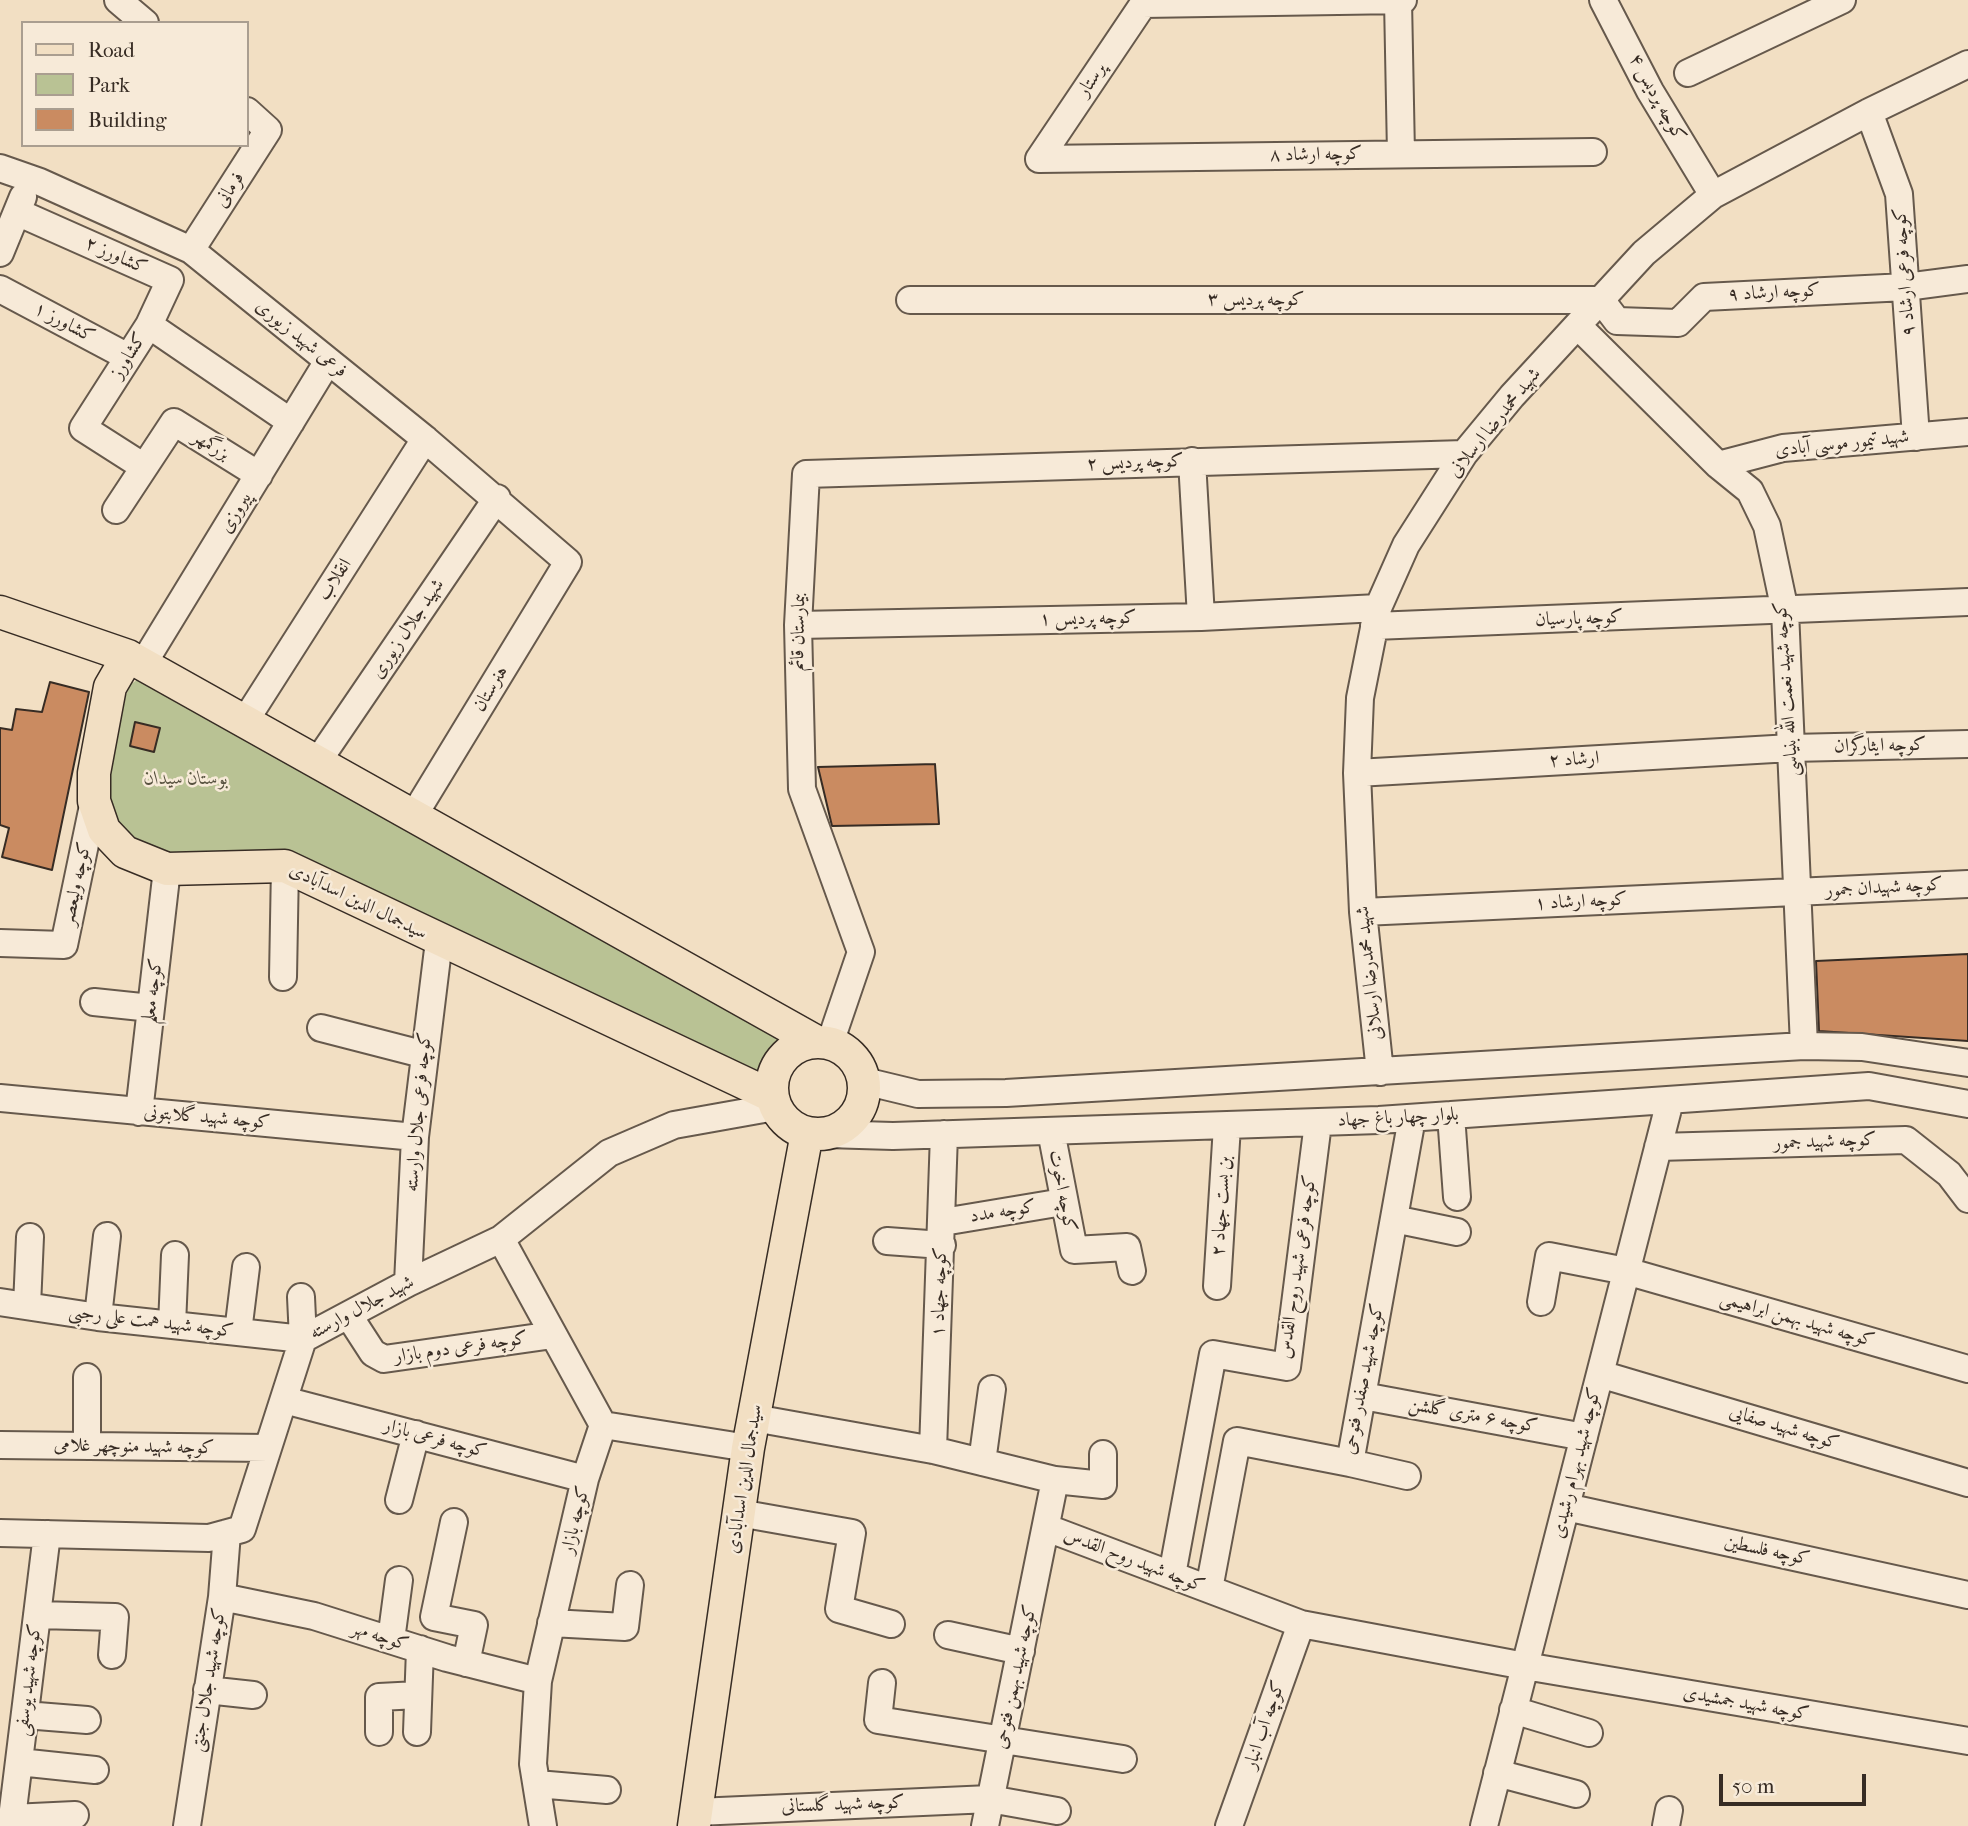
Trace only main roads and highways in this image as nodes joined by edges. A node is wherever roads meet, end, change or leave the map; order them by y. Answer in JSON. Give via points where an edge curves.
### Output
{"nodes":[{"id":1,"x":0,"y":612,"type":"edge"},
{"id":2,"x":136,"y":660,"type":"junction"},
{"id":3,"x":822,"y":1042,"type":"junction"},
{"id":4,"x":773,"y":1102,"type":"junction"},
{"id":5,"x":816,"y":1133,"type":"junction"},
{"id":6,"x":696,"y":1819,"type":"edge"}],
"edges":[{"from":1,"to":2,"type":"main road"},
{"from":2,"to":3,"type":"main road"},
{"from":2,"to":4,"type":"main road","name":"سیدجمال الدین اسدآبادی","via":[[110,687],[94,773],[94,801],[104,830],[125,852],[167,869],[285,866]]},
{"from":3,"to":4,"type":"main road","via":[[793,1049],[776,1066],[771,1081]]},
{"from":3,"to":5,"type":"main road","via":[[852,1057],[864,1080],[864,1095],[855,1115],[839,1129]]},
{"from":4,"to":5,"type":"main road","via":[[791,1126]]},
{"from":5,"to":6,"type":"main road","name":"سیدجمال الدین اسدآبادی","via":[[751,1433]]}]}
